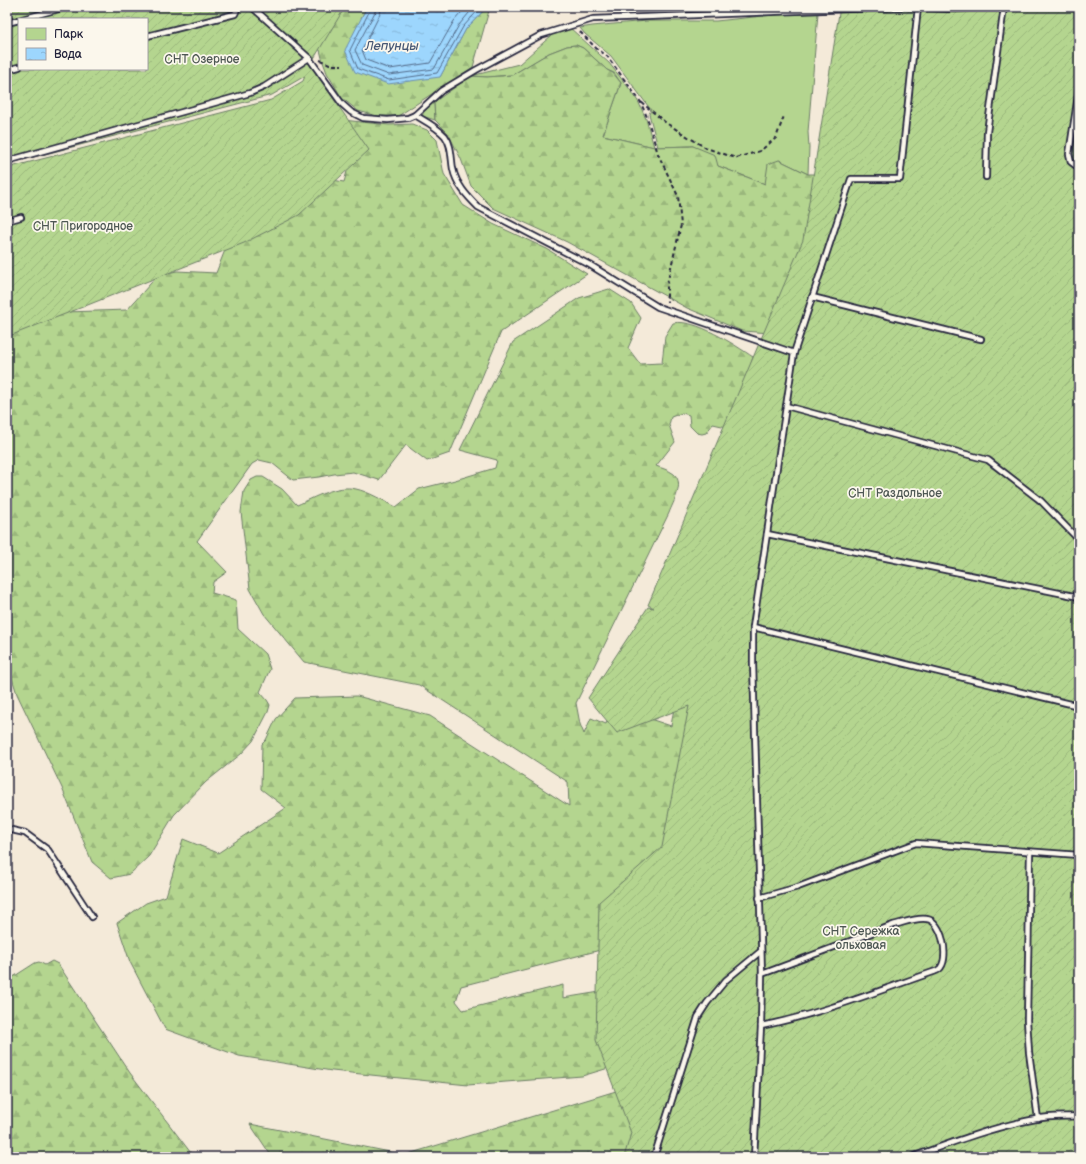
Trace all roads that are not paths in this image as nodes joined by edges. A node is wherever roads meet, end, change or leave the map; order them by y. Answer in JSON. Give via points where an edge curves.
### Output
{"nodes":[{"id":1,"x":66,"y":7,"type":"edge"},
{"id":2,"x":238,"y":7,"type":"edge"},
{"id":3,"x":252,"y":7,"type":"edge"},
{"id":4,"x":901,"y":7,"type":"edge"},
{"id":5,"x":908,"y":7,"type":"edge"},
{"id":6,"x":982,"y":7,"type":"edge"},
{"id":7,"x":1004,"y":7,"type":"edge"},
{"id":8,"x":918,"y":8,"type":"edge"},
{"id":9,"x":955,"y":8,"type":"edge"},
{"id":10,"x":26,"y":18,"type":"edge"},
{"id":11,"x":18,"y":20,"type":"edge"},
{"id":12,"x":7,"y":23,"type":"edge"},
{"id":13,"x":148,"y":36,"type":"edge"},
{"id":14,"x":309,"y":58,"type":"junction"},
{"id":15,"x":18,"y":67,"type":"edge"},
{"id":16,"x":7,"y":70,"type":"edge"},
{"id":17,"x":1079,"y":88,"type":"edge"},
{"id":18,"x":414,"y":115,"type":"junction"},
{"id":19,"x":7,"y":161,"type":"edge"},
{"id":20,"x":1079,"y":168,"type":"edge"},
{"id":21,"x":986,"y":177,"type":"dead end"},
{"id":22,"x":21,"y":217,"type":"dead end"},
{"id":23,"x":7,"y":221,"type":"edge"},
{"id":24,"x":812,"y":297,"type":"junction"},
{"id":25,"x":981,"y":339,"type":"dead end"},
{"id":26,"x":794,"y":353,"type":"junction"},
{"id":27,"x":786,"y":406,"type":"junction"},
{"id":28,"x":767,"y":534,"type":"junction"},
{"id":29,"x":1079,"y":540,"type":"edge"},
{"id":30,"x":1079,"y":597,"type":"edge"},
{"id":31,"x":753,"y":627,"type":"junction"},
{"id":32,"x":1079,"y":706,"type":"edge"},
{"id":33,"x":7,"y":829,"type":"edge"},
{"id":34,"x":1030,"y":852,"type":"junction"},
{"id":35,"x":1079,"y":855,"type":"edge"},
{"id":36,"x":759,"y":898,"type":"junction"},
{"id":37,"x":92,"y":917,"type":"dead end"},
{"id":38,"x":760,"y":951,"type":"junction"},
{"id":39,"x":762,"y":974,"type":"junction"},
{"id":40,"x":761,"y":1026,"type":"junction"},
{"id":41,"x":1079,"y":1116,"type":"edge"},
{"id":42,"x":1038,"y":1119,"type":"junction"},
{"id":43,"x":654,"y":1157,"type":"edge"},
{"id":44,"x":754,"y":1157,"type":"edge"},
{"id":45,"x":912,"y":1157,"type":"edge"}],
"edges":[{"from":1,"to":10,"type":"lane"},
{"from":2,"to":13,"type":"lane","via":[[235,14]]},
{"from":3,"to":14,"type":"lane"},
{"from":4,"to":18,"type":"lane","via":[[593,19],[541,35],[441,91]]},
{"from":5,"to":8,"type":"lane"},
{"from":6,"to":9,"type":"lane"},
{"from":7,"to":21,"type":"lane","via":[[987,132]]},
{"from":8,"to":9,"type":"lane"},
{"from":8,"to":24,"type":"lane","via":[[900,179],[851,179]]},
{"from":11,"to":12,"type":"lane"},
{"from":14,"to":18,"type":"lane","via":[[342,104],[351,112],[363,118],[388,120]]},
{"from":14,"to":19,"type":"lane","via":[[250,93]]},
{"from":15,"to":16,"type":"lane"},
{"from":17,"to":20,"type":"lane","via":[[1069,154],[1071,162]]},
{"from":18,"to":26,"type":"lane","via":[[430,123],[445,137],[460,186],[478,207],[590,265],[658,307]]},
{"from":22,"to":23,"type":"lane"},
{"from":24,"to":25,"type":"lane"},
{"from":24,"to":26,"type":"lane"},
{"from":26,"to":27,"type":"lane"},
{"from":27,"to":28,"type":"lane"},
{"from":27,"to":29,"type":"lane","via":[[988,460],[1041,501]]},
{"from":28,"to":30,"type":"lane"},
{"from":28,"to":31,"type":"lane"},
{"from":31,"to":32,"type":"lane"},
{"from":31,"to":36,"type":"lane"},
{"from":33,"to":37,"type":"lane","via":[[25,833],[48,850]]},
{"from":34,"to":35,"type":"lane"},
{"from":34,"to":36,"type":"lane","via":[[916,843],[798,887]]},
{"from":34,"to":42,"type":"lane","via":[[1027,1020]]},
{"from":36,"to":38,"type":"lane"},
{"from":38,"to":39,"type":"lane"},
{"from":38,"to":43,"type":"lane","via":[[726,980],[698,1017]]},
{"from":39,"to":40,"type":"lane"},
{"from":39,"to":40,"type":"lane","via":[[893,925],[928,919],[936,923],[940,931],[944,959],[936,971],[813,1014]]},
{"from":40,"to":44,"type":"lane"},
{"from":41,"to":42,"type":"lane"},
{"from":42,"to":45,"type":"lane","via":[[968,1137]]}]}
